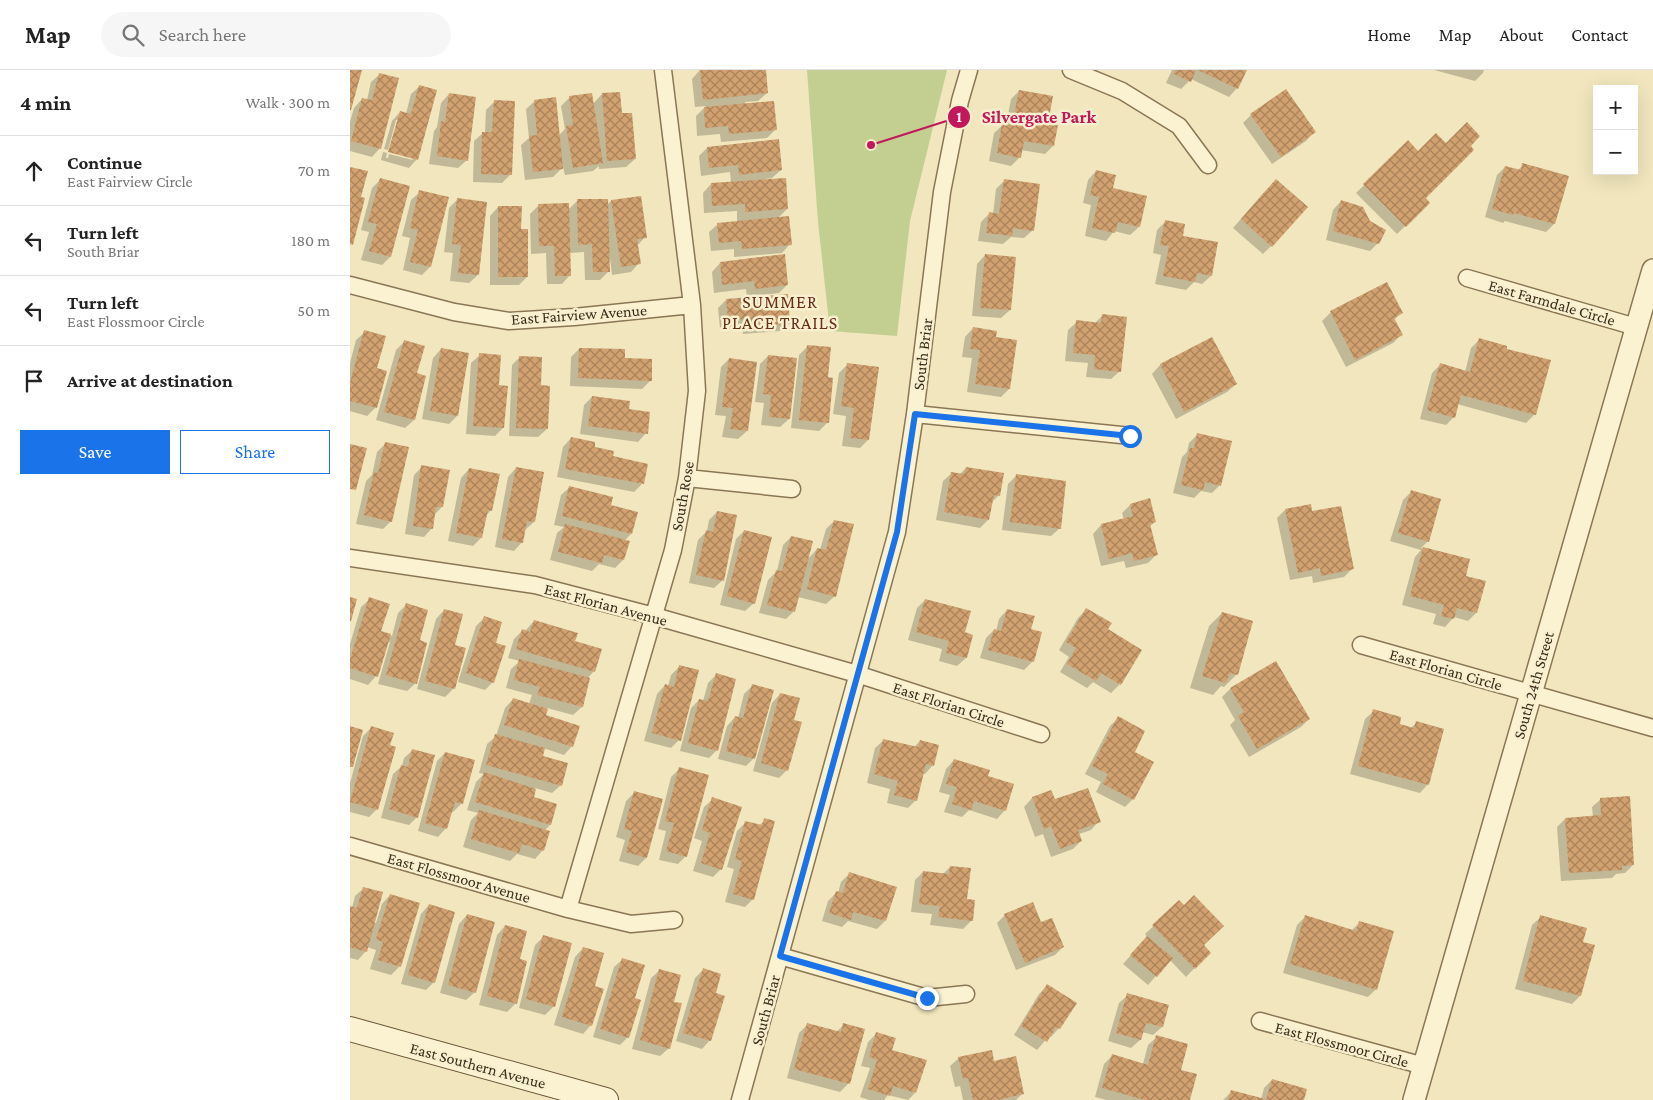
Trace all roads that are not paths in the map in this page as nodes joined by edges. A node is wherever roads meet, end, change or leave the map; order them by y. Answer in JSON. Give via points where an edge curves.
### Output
{"nodes":[{"id":1,"x":663,"y":70,"type":"edge"},
{"id":2,"x":969,"y":70,"type":"edge"},
{"id":3,"x":1071,"y":70,"type":"edge"},
{"id":4,"x":1208,"y":166,"type":"dead end"},
{"id":5,"x":1653,"y":270,"type":"edge"},
{"id":6,"x":1467,"y":278,"type":"dead end"},
{"id":7,"x":350,"y":285,"type":"edge"},
{"id":8,"x":692,"y":304,"type":"junction"},
{"id":9,"x":1636,"y":327,"type":"junction"},
{"id":10,"x":915,"y":414,"type":"junction"},
{"id":11,"x":1130,"y":436,"type":"dead end"},
{"id":12,"x":687,"y":478,"type":"junction"},
{"id":13,"x":792,"y":489,"type":"dead end"},
{"id":14,"x":350,"y":558,"type":"edge"},
{"id":15,"x":654,"y":616,"type":"junction"},
{"id":16,"x":1361,"y":645,"type":"dead end"},
{"id":17,"x":857,"y":674,"type":"junction"},
{"id":18,"x":1530,"y":693,"type":"junction"},
{"id":19,"x":1653,"y":728,"type":"edge"},
{"id":20,"x":1041,"y":734,"type":"dead end"},
{"id":21,"x":350,"y":846,"type":"edge"},
{"id":22,"x":568,"y":908,"type":"junction"},
{"id":23,"x":674,"y":920,"type":"dead end"},
{"id":24,"x":780,"y":956,"type":"junction"},
{"id":25,"x":966,"y":994,"type":"dead end"},
{"id":26,"x":1260,"y":1021,"type":"dead end"},
{"id":27,"x":350,"y":1029,"type":"edge"},
{"id":28,"x":1424,"y":1066,"type":"junction"},
{"id":29,"x":606,"y":1100,"type":"edge"},
{"id":30,"x":740,"y":1100,"type":"edge"},
{"id":31,"x":1414,"y":1100,"type":"edge"}],
"edges":[{"from":1,"to":8,"type":"street","name":"South Rose"},
{"from":2,"to":10,"type":"street","name":"South Briar","via":[[942,192]]},
{"from":3,"to":4,"type":"street","via":[[1122,91],[1178,126]]},
{"from":5,"to":9,"type":"street","name":"South 24th Street"},
{"from":6,"to":9,"type":"street","name":"East Farmdale Circle"},
{"from":7,"to":8,"type":"street","name":"East Fairview Avenue","via":[[454,312],[509,320],[574,317]]},
{"from":8,"to":12,"type":"street","name":"South Rose","via":[[697,391]]},
{"from":9,"to":18,"type":"street","name":"South 24th Street"},
{"from":10,"to":11,"type":"street"},
{"from":10,"to":17,"type":"street","name":"South Briar","via":[[897,532]]},
{"from":12,"to":13,"type":"street"},
{"from":12,"to":15,"type":"street","name":"South Rose","via":[[673,550]]},
{"from":14,"to":15,"type":"street","name":"East Florian Avenue","via":[[535,585]]},
{"from":15,"to":17,"type":"street","name":"East Florian Avenue"},
{"from":15,"to":22,"type":"street","name":"South Rose"},
{"from":16,"to":18,"type":"street","name":"East Florian Circle"},
{"from":17,"to":20,"type":"street","name":"East Florian Circle"},
{"from":17,"to":24,"type":"street","name":"South Briar"},
{"from":18,"to":19,"type":"street"},
{"from":18,"to":28,"type":"street","name":"South 24th Street"},
{"from":21,"to":22,"type":"street","name":"East Flossmoor Avenue"},
{"from":22,"to":23,"type":"street","via":[[631,924]]},
{"from":24,"to":25,"type":"street","via":[[927,998]]},
{"from":24,"to":30,"type":"street","name":"South Briar"},
{"from":26,"to":28,"type":"street","name":"East Flossmoor Circle"},
{"from":27,"to":29,"type":"main road","name":"East Southern Avenue"},
{"from":28,"to":31,"type":"street","name":"South 24th Street"}]}
